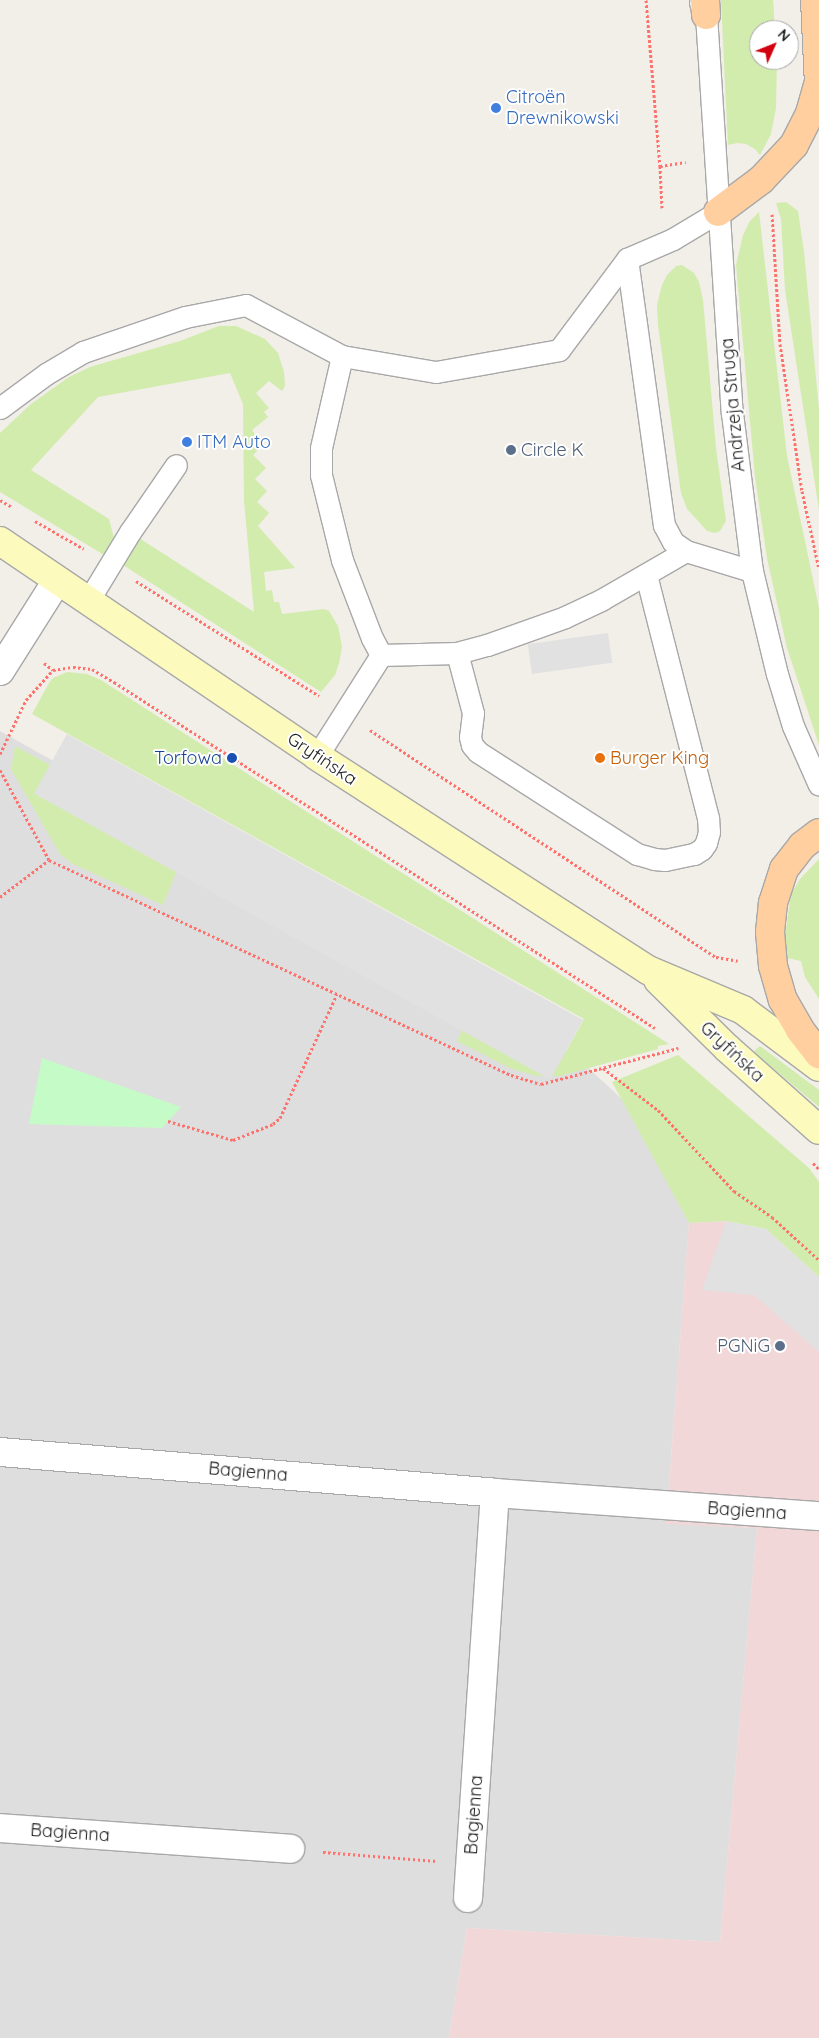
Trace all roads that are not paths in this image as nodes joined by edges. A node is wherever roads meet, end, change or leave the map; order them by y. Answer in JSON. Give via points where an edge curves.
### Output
{"nodes":[{"id":1,"x":815,"y":0,"type":"edge"},
{"id":2,"x":703,"y":5,"type":"edge"},
{"id":3,"x":819,"y":82,"type":"edge"},
{"id":4,"x":819,"y":86,"type":"edge"},
{"id":5,"x":718,"y":212,"type":"junction"},
{"id":6,"x":627,"y":259,"type":"junction"},
{"id":7,"x":342,"y":356,"type":"junction"},
{"id":8,"x":0,"y":408,"type":"edge"},
{"id":9,"x":176,"y":465,"type":"dead end"},
{"id":10,"x":0,"y":541,"type":"edge"},
{"id":11,"x":686,"y":551,"type":"junction"},
{"id":12,"x":752,"y":571,"type":"junction"},
{"id":13,"x":646,"y":574,"type":"junction"},
{"id":14,"x":58,"y":581,"type":"junction"},
{"id":15,"x":88,"y":601,"type":"junction"},
{"id":16,"x":457,"y":653,"type":"junction"},
{"id":17,"x":381,"y":655,"type":"junction"},
{"id":18,"x":0,"y":671,"type":"edge"},
{"id":19,"x":317,"y":756,"type":"junction"},
{"id":20,"x":819,"y":785,"type":"edge"},
{"id":21,"x":819,"y":833,"type":"edge"},
{"id":22,"x":648,"y":970,"type":"junction"},
{"id":23,"x":819,"y":1054,"type":"edge"},
{"id":24,"x":819,"y":1067,"type":"edge"},
{"id":25,"x":796,"y":1110,"type":"junction"},
{"id":26,"x":819,"y":1130,"type":"edge"},
{"id":27,"x":819,"y":1140,"type":"edge"},
{"id":28,"x":0,"y":1452,"type":"edge"},
{"id":29,"x":495,"y":1493,"type":"junction"},
{"id":30,"x":819,"y":1516,"type":"edge"},
{"id":31,"x":0,"y":1828,"type":"edge"},
{"id":32,"x":290,"y":1849,"type":"road end"},
{"id":33,"x":468,"y":1898,"type":"dead end"}],
"edges":[{"from":1,"to":3,"type":"main road"},
{"from":2,"to":5,"type":"lane","name":"Andrzeja Struga"},
{"from":3,"to":4,"type":"main road"},
{"from":3,"to":5,"type":"main road","via":[[810,113],[794,144],[761,180]]},
{"from":5,"to":6,"type":"lane"},
{"from":5,"to":12,"type":"lane","name":"Andrzeja Struga","via":[[732,413]]},
{"from":6,"to":7,"type":"lane","via":[[559,350],[436,372]]},
{"from":6,"to":11,"type":"lane","via":[[664,525],[673,542]]},
{"from":7,"to":8,"type":"lane","via":[[246,305],[185,317],[83,352]]},
{"from":7,"to":17,"type":"lane","via":[[321,448],[321,475],[342,560]]},
{"from":9,"to":15,"type":"lane"},
{"from":10,"to":14,"type":"street","name":"Gryfińska"},
{"from":11,"to":12,"type":"lane"},
{"from":11,"to":13,"type":"lane"},
{"from":12,"to":20,"type":"lane","name":"Andrzeja Struga","via":[[793,726]]},
{"from":13,"to":16,"type":"lane","via":[[565,617]]},
{"from":13,"to":16,"type":"lane","via":[[708,818],[709,832],[702,849],[665,860],[637,854],[478,752],[470,737],[473,713]]},
{"from":14,"to":15,"type":"street","name":"Gryfińska"},
{"from":14,"to":18,"type":"street"},
{"from":15,"to":19,"type":"street","name":"Gryfińska"},
{"from":16,"to":17,"type":"lane"},
{"from":17,"to":19,"type":"lane"},
{"from":19,"to":22,"type":"street","name":"Gryfińska"},
{"from":21,"to":23,"type":"main road","via":[[802,846],[784,870],[773,903],[770,932],[773,966],[783,1000]]},
{"from":22,"to":24,"type":"street","name":"Gryfińska","via":[[742,1010]]},
{"from":22,"to":25,"type":"street","name":"Gryfińska"},
{"from":25,"to":26,"type":"street","name":"Gryfińska"},
{"from":25,"to":27,"type":"lane"},
{"from":28,"to":29,"type":"street","name":"Bagienna"},
{"from":29,"to":30,"type":"street","name":"Bagienna"},
{"from":29,"to":33,"type":"street","name":"Bagienna"},
{"from":31,"to":32,"type":"street","name":"Bagienna"}]}
